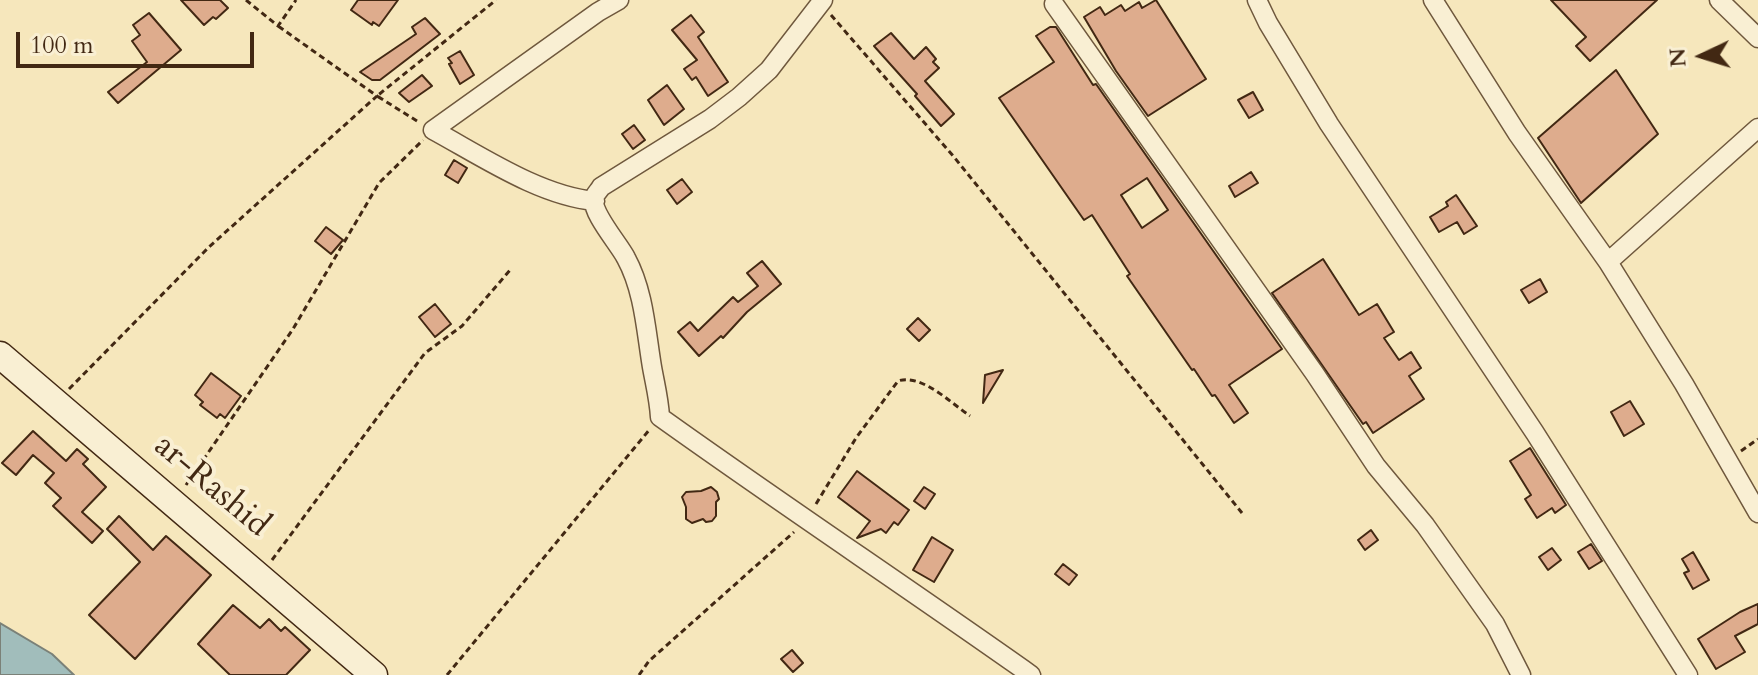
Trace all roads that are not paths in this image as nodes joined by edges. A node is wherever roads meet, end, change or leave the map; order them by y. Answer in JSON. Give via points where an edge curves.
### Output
{"nodes":[{"id":1,"x":619,"y":0,"type":"edge"},
{"id":2,"x":1257,"y":0,"type":"edge"},
{"id":3,"x":1433,"y":0,"type":"edge"},
{"id":4,"x":1719,"y":0,"type":"edge"},
{"id":5,"x":1053,"y":1,"type":"edge"},
{"id":6,"x":822,"y":2,"type":"edge"},
{"id":7,"x":1758,"y":38,"type":"edge"},
{"id":8,"x":1758,"y":128,"type":"edge"},
{"id":9,"x":595,"y":201,"type":"junction"},
{"id":10,"x":1608,"y":262,"type":"junction"},
{"id":11,"x":0,"y":355,"type":"edge"},
{"id":12,"x":1758,"y":513,"type":"edge"},
{"id":13,"x":374,"y":675,"type":"edge"},
{"id":14,"x":1031,"y":675,"type":"edge"},
{"id":15,"x":1521,"y":675,"type":"edge"},
{"id":16,"x":1688,"y":675,"type":"edge"}],
"edges":[{"from":1,"to":9,"type":"street","via":[[433,130],[571,199]]},
{"from":2,"to":16,"type":"street","via":[[1329,124]]},
{"from":3,"to":10,"type":"street","via":[[1517,133]]},
{"from":4,"to":7,"type":"street"},
{"from":5,"to":15,"type":"street","via":[[1376,466],[1495,624]]},
{"from":6,"to":9,"type":"street","via":[[769,70],[739,97],[601,187]]},
{"from":8,"to":10,"type":"street"},
{"from":9,"to":14,"type":"street","via":[[595,210],[637,284],[660,417]]},
{"from":10,"to":12,"type":"street"},
{"from":11,"to":13,"type":"main road","name":"ar-Rashid"}]}
